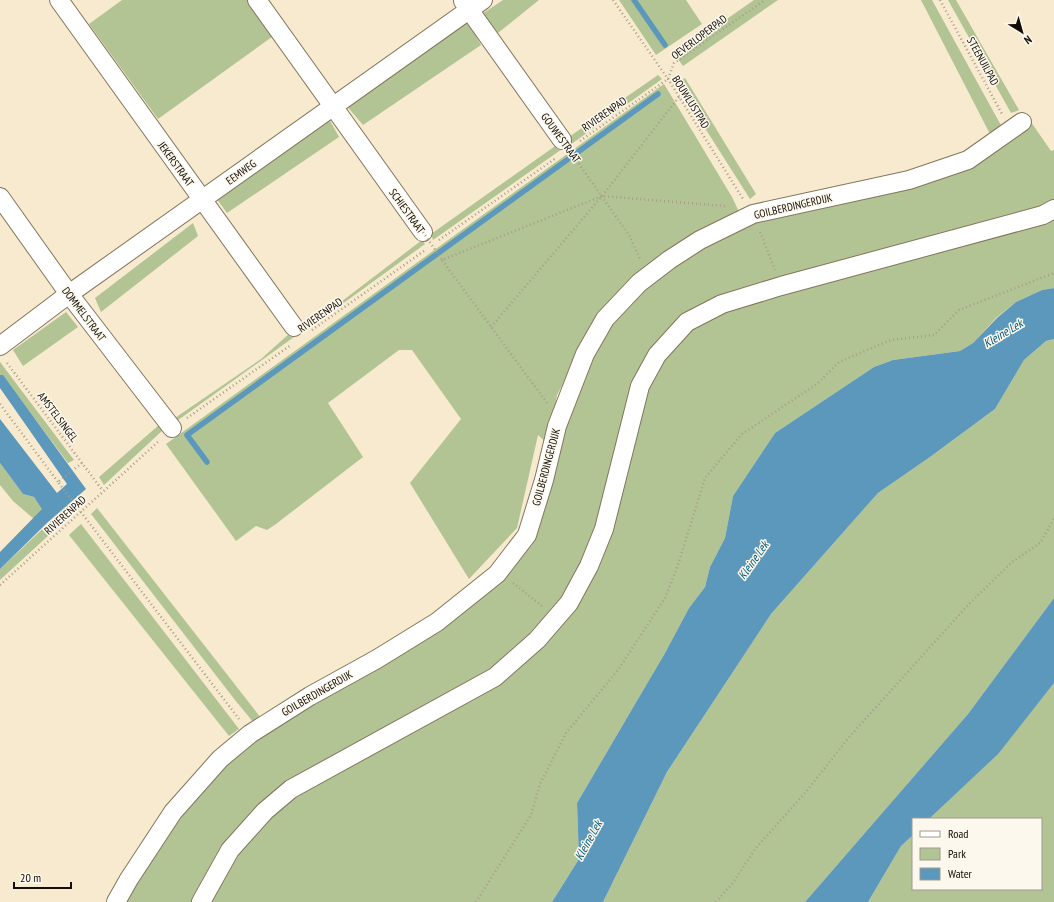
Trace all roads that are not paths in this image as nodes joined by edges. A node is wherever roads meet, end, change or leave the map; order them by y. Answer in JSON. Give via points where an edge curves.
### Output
{"nodes":[{"id":1,"x":59,"y":0,"type":"edge"},
{"id":2,"x":257,"y":0,"type":"edge"},
{"id":3,"x":472,"y":3,"type":"edge"},
{"id":4,"x":332,"y":107,"type":"junction"},
{"id":5,"x":1017,"y":126,"type":"road end"},
{"id":6,"x":565,"y":144,"type":"road end"},
{"id":7,"x":0,"y":197,"type":"edge"},
{"id":8,"x":202,"y":200,"type":"junction"},
{"id":9,"x":1054,"y":209,"type":"edge"},
{"id":10,"x":427,"y":239,"type":"road end"},
{"id":11,"x":69,"y":294,"type":"junction"},
{"id":12,"x":300,"y":334,"type":"road end"},
{"id":13,"x":2,"y":352,"type":"edge"},
{"id":14,"x":172,"y":428,"type":"road end"},
{"id":15,"x":116,"y":902,"type":"edge"},
{"id":16,"x":201,"y":902,"type":"edge"}],
"edges":[{"from":1,"to":8,"type":"street","name":"JEKERSTRAAT"},
{"from":2,"to":4,"type":"street","name":"SCHIESTRAAT"},
{"from":3,"to":4,"type":"street","name":"EEMWEG"},
{"from":3,"to":6,"type":"street","name":"GOUWESTRAAT"},
{"from":4,"to":8,"type":"street","name":"EEMWEG"},
{"from":4,"to":10,"type":"street","name":"SCHIESTRAAT"},
{"from":5,"to":15,"type":"street","name":"GOILBERDINGERDIJK","via":[[968,160],[909,180],[753,214],[700,240],[639,283],[605,319],[585,354],[560,420],[527,535],[497,574],[437,622],[250,734],[220,760],[173,812]]},
{"from":7,"to":11,"type":"street","name":"DOMMELSTRAAT"},
{"from":8,"to":11,"type":"street","name":"EEMWEG"},
{"from":8,"to":12,"type":"street","name":"JEKERSTRAAT"},
{"from":9,"to":16,"type":"street","via":[[1043,215],[722,304],[687,322],[657,355],[640,386],[604,529],[589,566],[568,603],[537,640],[495,676],[291,789],[270,807],[230,850]]},
{"from":11,"to":13,"type":"street","name":"EEMWEG"},
{"from":11,"to":14,"type":"street","name":"DOMMELSTRAAT"}]}
